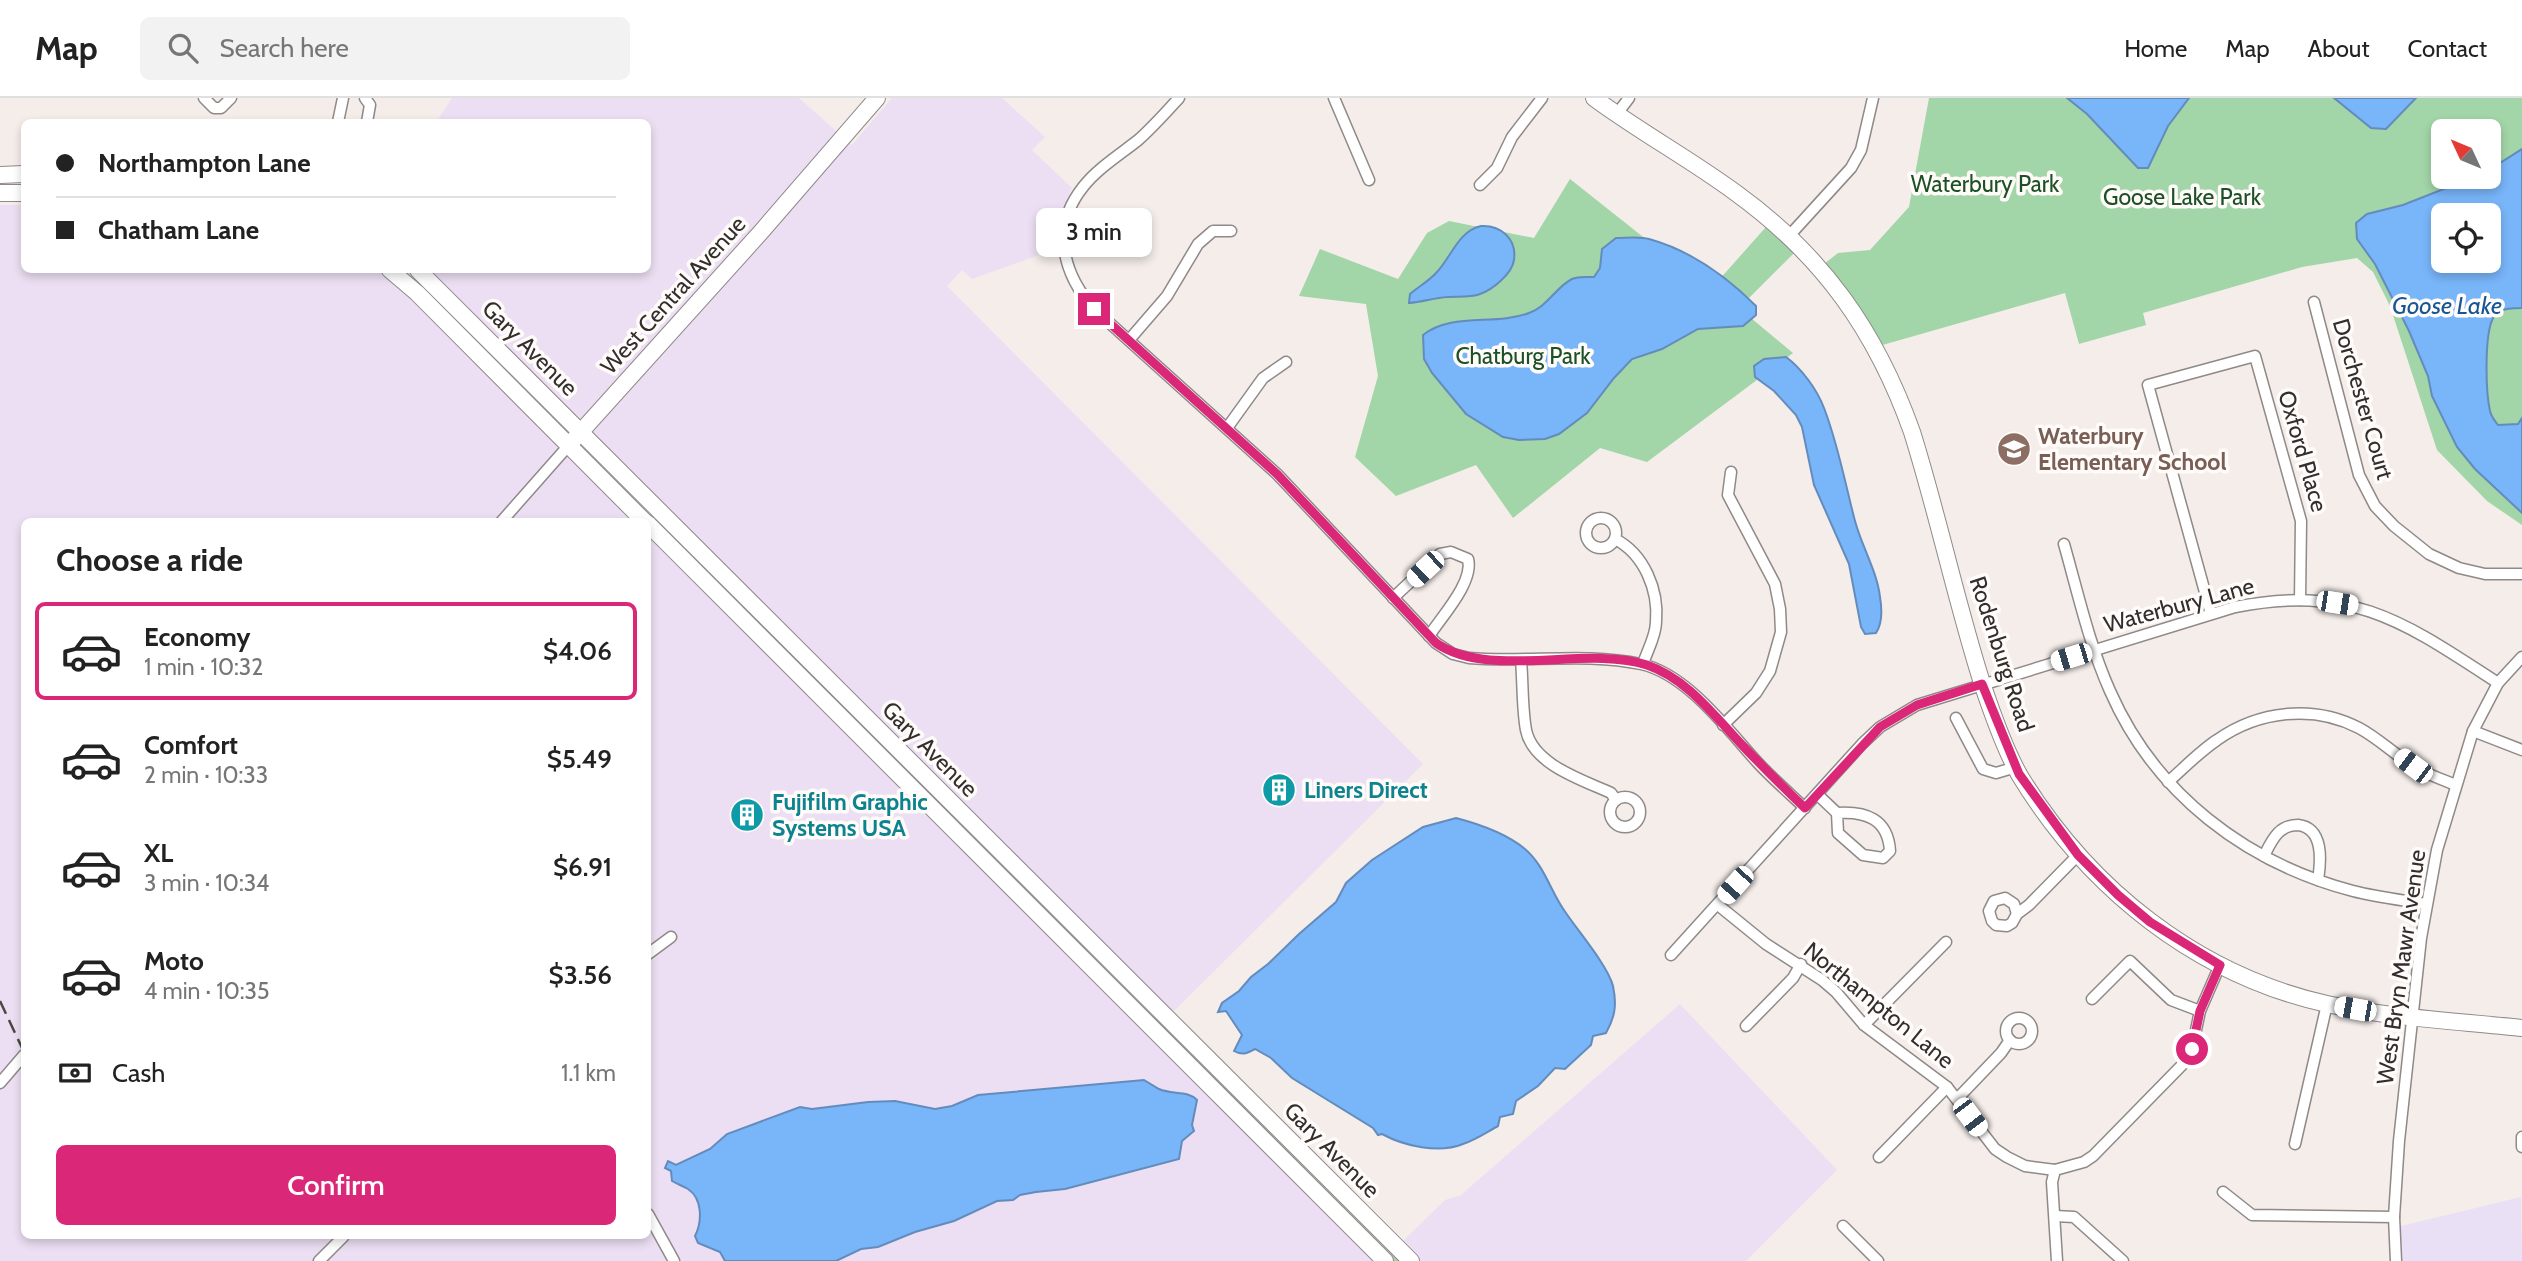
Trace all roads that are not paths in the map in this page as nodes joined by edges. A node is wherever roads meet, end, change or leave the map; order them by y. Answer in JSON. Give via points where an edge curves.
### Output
{"nodes":[{"id":1,"x":204,"y":98,"type":"edge"},
{"id":2,"x":231,"y":98,"type":"edge"},
{"id":3,"x":343,"y":98,"type":"edge"},
{"id":4,"x":365,"y":98,"type":"edge"},
{"id":5,"x":877,"y":98,"type":"edge"},
{"id":6,"x":1179,"y":98,"type":"edge"},
{"id":7,"x":1334,"y":98,"type":"edge"},
{"id":8,"x":1542,"y":98,"type":"edge"},
{"id":9,"x":1594,"y":98,"type":"edge"},
{"id":10,"x":1629,"y":98,"type":"edge"},
{"id":11,"x":1858,"y":98,"type":"edge"},
{"id":12,"x":1872,"y":100,"type":"edge"},
{"id":13,"x":1616,"y":115,"type":"junction"},
{"id":14,"x":339,"y":119,"type":"edge"},
{"id":15,"x":368,"y":119,"type":"edge"},
{"id":16,"x":21,"y":174,"type":"edge"},
{"id":17,"x":0,"y":175,"type":"edge"},
{"id":18,"x":1369,"y":180,"type":"dead end"},
{"id":19,"x":1480,"y":185,"type":"dead end"},
{"id":20,"x":21,"y":193,"type":"edge"},
{"id":21,"x":0,"y":194,"type":"edge"},
{"id":22,"x":1231,"y":231,"type":"dead end"},
{"id":23,"x":1789,"y":236,"type":"junction"},
{"id":24,"x":393,"y":273,"type":"edge"},
{"id":25,"x":421,"y":273,"type":"edge"},
{"id":26,"x":2314,"y":302,"type":"dead end"},
{"id":27,"x":1129,"y":340,"type":"junction"},
{"id":28,"x":1286,"y":362,"type":"dead end"},
{"id":29,"x":1227,"y":428,"type":"junction"},
{"id":30,"x":581,"y":431,"type":"junction"},
{"id":31,"x":569,"y":445,"type":"junction"},
{"id":32,"x":1731,"y":472,"type":"dead end"},
{"id":33,"x":505,"y":518,"type":"edge"},
{"id":34,"x":641,"y":518,"type":"edge"},
{"id":35,"x":651,"y":528,"type":"edge"},
{"id":36,"x":1615,"y":539,"type":"dead end"},
{"id":37,"x":2064,"y":544,"type":"dead end"},
{"id":38,"x":2522,"y":574,"type":"edge"},
{"id":39,"x":1394,"y":598,"type":"junction"},
{"id":40,"x":2300,"y":600,"type":"junction"},
{"id":41,"x":2211,"y":614,"type":"junction"},
{"id":42,"x":1429,"y":636,"type":"junction"},
{"id":43,"x":2093,"y":650,"type":"junction"},
{"id":44,"x":2522,"y":657,"type":"edge"},
{"id":45,"x":1521,"y":660,"type":"junction"},
{"id":46,"x":1643,"y":664,"type":"junction"},
{"id":47,"x":2498,"y":683,"type":"junction"},
{"id":48,"x":1982,"y":684,"type":"junction"},
{"id":49,"x":1956,"y":718,"type":"dead end"},
{"id":50,"x":1723,"y":725,"type":"junction"},
{"id":51,"x":2473,"y":731,"type":"junction"},
{"id":52,"x":2522,"y":751,"type":"edge"},
{"id":53,"x":2016,"y":767,"type":"junction"},
{"id":54,"x":2168,"y":782,"type":"junction"},
{"id":55,"x":2456,"y":785,"type":"junction"},
{"id":56,"x":1817,"y":794,"type":"junction"},
{"id":57,"x":1616,"y":800,"type":"dead end"},
{"id":58,"x":1805,"y":808,"type":"junction"},
{"id":59,"x":1837,"y":813,"type":"junction"},
{"id":60,"x":2078,"y":855,"type":"junction"},
{"id":61,"x":2264,"y":856,"type":"junction"},
{"id":62,"x":2318,"y":880,"type":"junction"},
{"id":63,"x":2426,"y":904,"type":"junction"},
{"id":64,"x":1718,"y":905,"type":"junction"},
{"id":65,"x":2017,"y":914,"type":"dead end"},
{"id":66,"x":671,"y":937,"type":"dead end"},
{"id":67,"x":1946,"y":942,"type":"dead end"},
{"id":68,"x":651,"y":952,"type":"edge"},
{"id":69,"x":1671,"y":955,"type":"dead end"},
{"id":70,"x":1801,"y":964,"type":"junction"},
{"id":71,"x":2220,"y":965,"type":"junction"},
{"id":72,"x":2092,"y":999,"type":"dead end"},
{"id":73,"x":2327,"y":1004,"type":"junction"},
{"id":74,"x":2200,"y":1011,"type":"junction"},
{"id":75,"x":2412,"y":1017,"type":"junction"},
{"id":76,"x":1746,"y":1026,"type":"dead end"},
{"id":77,"x":1864,"y":1026,"type":"junction"},
{"id":78,"x":2522,"y":1028,"type":"edge"},
{"id":79,"x":2010,"y":1040,"type":"dead end"},
{"id":80,"x":21,"y":1058,"type":"edge"},
{"id":81,"x":0,"y":1083,"type":"edge"},
{"id":82,"x":1947,"y":1087,"type":"junction"},
{"id":83,"x":1957,"y":1099,"type":"junction"},
{"id":84,"x":2522,"y":1137,"type":"edge"},
{"id":85,"x":2295,"y":1144,"type":"dead end"},
{"id":86,"x":2522,"y":1147,"type":"edge"},
{"id":87,"x":1879,"y":1157,"type":"dead end"},
{"id":88,"x":2055,"y":1170,"type":"junction"},
{"id":89,"x":2223,"y":1192,"type":"dead end"},
{"id":90,"x":2055,"y":1216,"type":"junction"},
{"id":91,"x":2394,"y":1217,"type":"junction"},
{"id":92,"x":651,"y":1219,"type":"edge"},
{"id":93,"x":1843,"y":1226,"type":"dead end"},
{"id":94,"x":341,"y":1239,"type":"edge"},
{"id":95,"x":318,"y":1261,"type":"edge"},
{"id":96,"x":674,"y":1261,"type":"edge"},
{"id":97,"x":1384,"y":1261,"type":"edge"},
{"id":98,"x":1410,"y":1261,"type":"edge"},
{"id":99,"x":1878,"y":1261,"type":"edge"},
{"id":100,"x":2057,"y":1261,"type":"edge"},
{"id":101,"x":2123,"y":1261,"type":"edge"},
{"id":102,"x":2396,"y":1261,"type":"edge"}],
"edges":[{"from":1,"to":2,"type":"street","via":[[214,108],[221,108]]},
{"from":3,"to":14,"type":"street"},
{"from":4,"to":15,"type":"street","via":[[370,105]]},
{"from":5,"to":30,"type":"main road","name":"West Central Avenue"},
{"from":6,"to":27,"type":"street","via":[[1083,187],[1063,234],[1067,265],[1080,293]]},
{"from":7,"to":18,"type":"street"},
{"from":8,"to":19,"type":"street","via":[[1512,137],[1497,168]]},
{"from":9,"to":13,"type":"main road","name":"Rodenburg Road"},
{"from":10,"to":13,"type":"street"},
{"from":11,"to":12,"type":"street"},
{"from":12,"to":23,"type":"street","via":[[1861,150],[1851,168]]},
{"from":13,"to":23,"type":"main road","name":"Rodenburg Road","via":[[1733,191]]},
{"from":16,"to":17,"type":"main road"},
{"from":20,"to":21,"type":"main road"},
{"from":22,"to":27,"type":"street","via":[[1213,231],[1198,244],[1167,296]]},
{"from":23,"to":48,"type":"main road","name":"Rodenburg Road","via":[[1857,317],[1899,395]]},
{"from":24,"to":31,"type":"main road","name":"Gary Avenue"},
{"from":25,"to":30,"type":"main road","name":"Gary Avenue"},
{"from":26,"to":38,"type":"street","name":"Dorchester Court","via":[[2359,475],[2375,506],[2429,554],[2459,568],[2485,574]]},
{"from":27,"to":29,"type":"street"},
{"from":28,"to":29,"type":"street","via":[[1263,378]]},
{"from":29,"to":39,"type":"street","via":[[1286,483]]},
{"from":30,"to":31,"type":"main road","name":"West Central Avenue"},
{"from":30,"to":98,"type":"main road","name":"Gary Avenue"},
{"from":31,"to":33,"type":"street","name":"West Central Avenue"},
{"from":31,"to":34,"type":"main road","name":"Gary Avenue"},
{"from":32,"to":50,"type":"street","via":[[1728,495],[1775,584],[1782,632],[1770,671],[1756,693]]},
{"from":35,"to":97,"type":"main road","name":"Gary Avenue"},
{"from":36,"to":46,"type":"street","via":[[1626,545],[1653,585],[1657,625]]},
{"from":37,"to":43,"type":"street"},
{"from":39,"to":42,"type":"street"},
{"from":39,"to":42,"type":"street","via":[[1440,554],[1451,552],[1468,559],[1467,580]]},
{"from":40,"to":41,"type":"street","name":"Waterbury Lane","via":[[2266,601]]},
{"from":40,"to":41,"type":"street","name":"Oxford Place","via":[[2303,528],[2255,356],[2148,385]]},
{"from":40,"to":47,"type":"street","name":"Waterbury Lane","via":[[2351,606],[2393,619]]},
{"from":41,"to":43,"type":"street","name":"Waterbury Lane"},
{"from":42,"to":45,"type":"street","via":[[1445,649],[1469,658]]},
{"from":43,"to":48,"type":"street","name":"Waterbury Lane"},
{"from":43,"to":54,"type":"street","via":[[2126,723]]},
{"from":44,"to":47,"type":"street","name":"West Bryn Mawr Avenue"},
{"from":45,"to":46,"type":"street","via":[[1599,659]]},
{"from":45,"to":57,"type":"street","via":[[1526,732],[1535,748],[1555,766],[1611,793]]},
{"from":46,"to":50,"type":"street","via":[[1684,685]]},
{"from":47,"to":51,"type":"street","name":"West Bryn Mawr Avenue"},
{"from":48,"to":53,"type":"main road","name":"Rodenburg Road"},
{"from":48,"to":56,"type":"street","name":"Waterbury Lane","via":[[1896,716],[1862,744]]},
{"from":49,"to":53,"type":"street","via":[[1983,769],[1996,773]]},
{"from":50,"to":58,"type":"street"},
{"from":51,"to":52,"type":"street"},
{"from":51,"to":55,"type":"street","name":"West Bryn Mawr Avenue"},
{"from":53,"to":60,"type":"main road","name":"Rodenburg Road"},
{"from":54,"to":55,"type":"street","via":[[2234,729],[2260,718],[2298,712],[2359,728],[2413,766]]},
{"from":54,"to":61,"type":"street","via":[[2210,821]]},
{"from":55,"to":63,"type":"street","name":"West Bryn Mawr Avenue"},
{"from":56,"to":58,"type":"street","name":"Waterbury Lane"},
{"from":56,"to":59,"type":"street"},
{"from":58,"to":64,"type":"street","name":"Waterbury Lane"},
{"from":59,"to":59,"type":"street","via":[[1855,811],[1882,825],[1890,851],[1883,858],[1863,855],[1838,833]]},
{"from":60,"to":65,"type":"street"},
{"from":60,"to":71,"type":"main road","name":"Rodenburg Road","via":[[2150,922]]},
{"from":61,"to":62,"type":"street"},
{"from":61,"to":62,"type":"street","via":[[2281,830],[2302,825],[2314,833],[2318,845]]},
{"from":62,"to":63,"type":"street"},
{"from":63,"to":75,"type":"street","name":"West Bryn Mawr Avenue"},
{"from":64,"to":69,"type":"street","name":"Waterbury Lane"},
{"from":64,"to":70,"type":"street","name":"Northampton Lane","via":[[1766,944]]},
{"from":66,"to":68,"type":"street"},
{"from":67,"to":77,"type":"street"},
{"from":70,"to":76,"type":"street"},
{"from":70,"to":77,"type":"street","name":"Northampton Lane","via":[[1836,992]]},
{"from":71,"to":73,"type":"main road","name":"Rodenburg Road"},
{"from":71,"to":74,"type":"street","name":"Northampton Lane"},
{"from":72,"to":74,"type":"street","via":[[2130,961],[2171,1000]]},
{"from":73,"to":75,"type":"main road","name":"Rodenburg Road"},
{"from":73,"to":85,"type":"street"},
{"from":74,"to":88,"type":"street","name":"Northampton Lane","via":[[2192,1049],[2181,1067],[2093,1156]]},
{"from":75,"to":78,"type":"main road","name":"Rodenburg Road"},
{"from":75,"to":91,"type":"street","name":"West Bryn Mawr Avenue"},
{"from":77,"to":82,"type":"street","name":"Northampton Lane"},
{"from":79,"to":83,"type":"street"},
{"from":80,"to":81,"type":"street"},
{"from":82,"to":83,"type":"street","name":"Northampton Lane"},
{"from":82,"to":87,"type":"street"},
{"from":83,"to":88,"type":"street","name":"Northampton Lane","via":[[1995,1149],[2020,1164]]},
{"from":84,"to":86,"type":"street"},
{"from":88,"to":90,"type":"street"},
{"from":89,"to":91,"type":"street","via":[[2252,1215]]},
{"from":90,"to":100,"type":"street"},
{"from":90,"to":101,"type":"street","via":[[2074,1217]]},
{"from":91,"to":102,"type":"street","name":"West Bryn Mawr Avenue"},
{"from":92,"to":96,"type":"street"},
{"from":93,"to":99,"type":"street"},
{"from":94,"to":95,"type":"street"}]}
